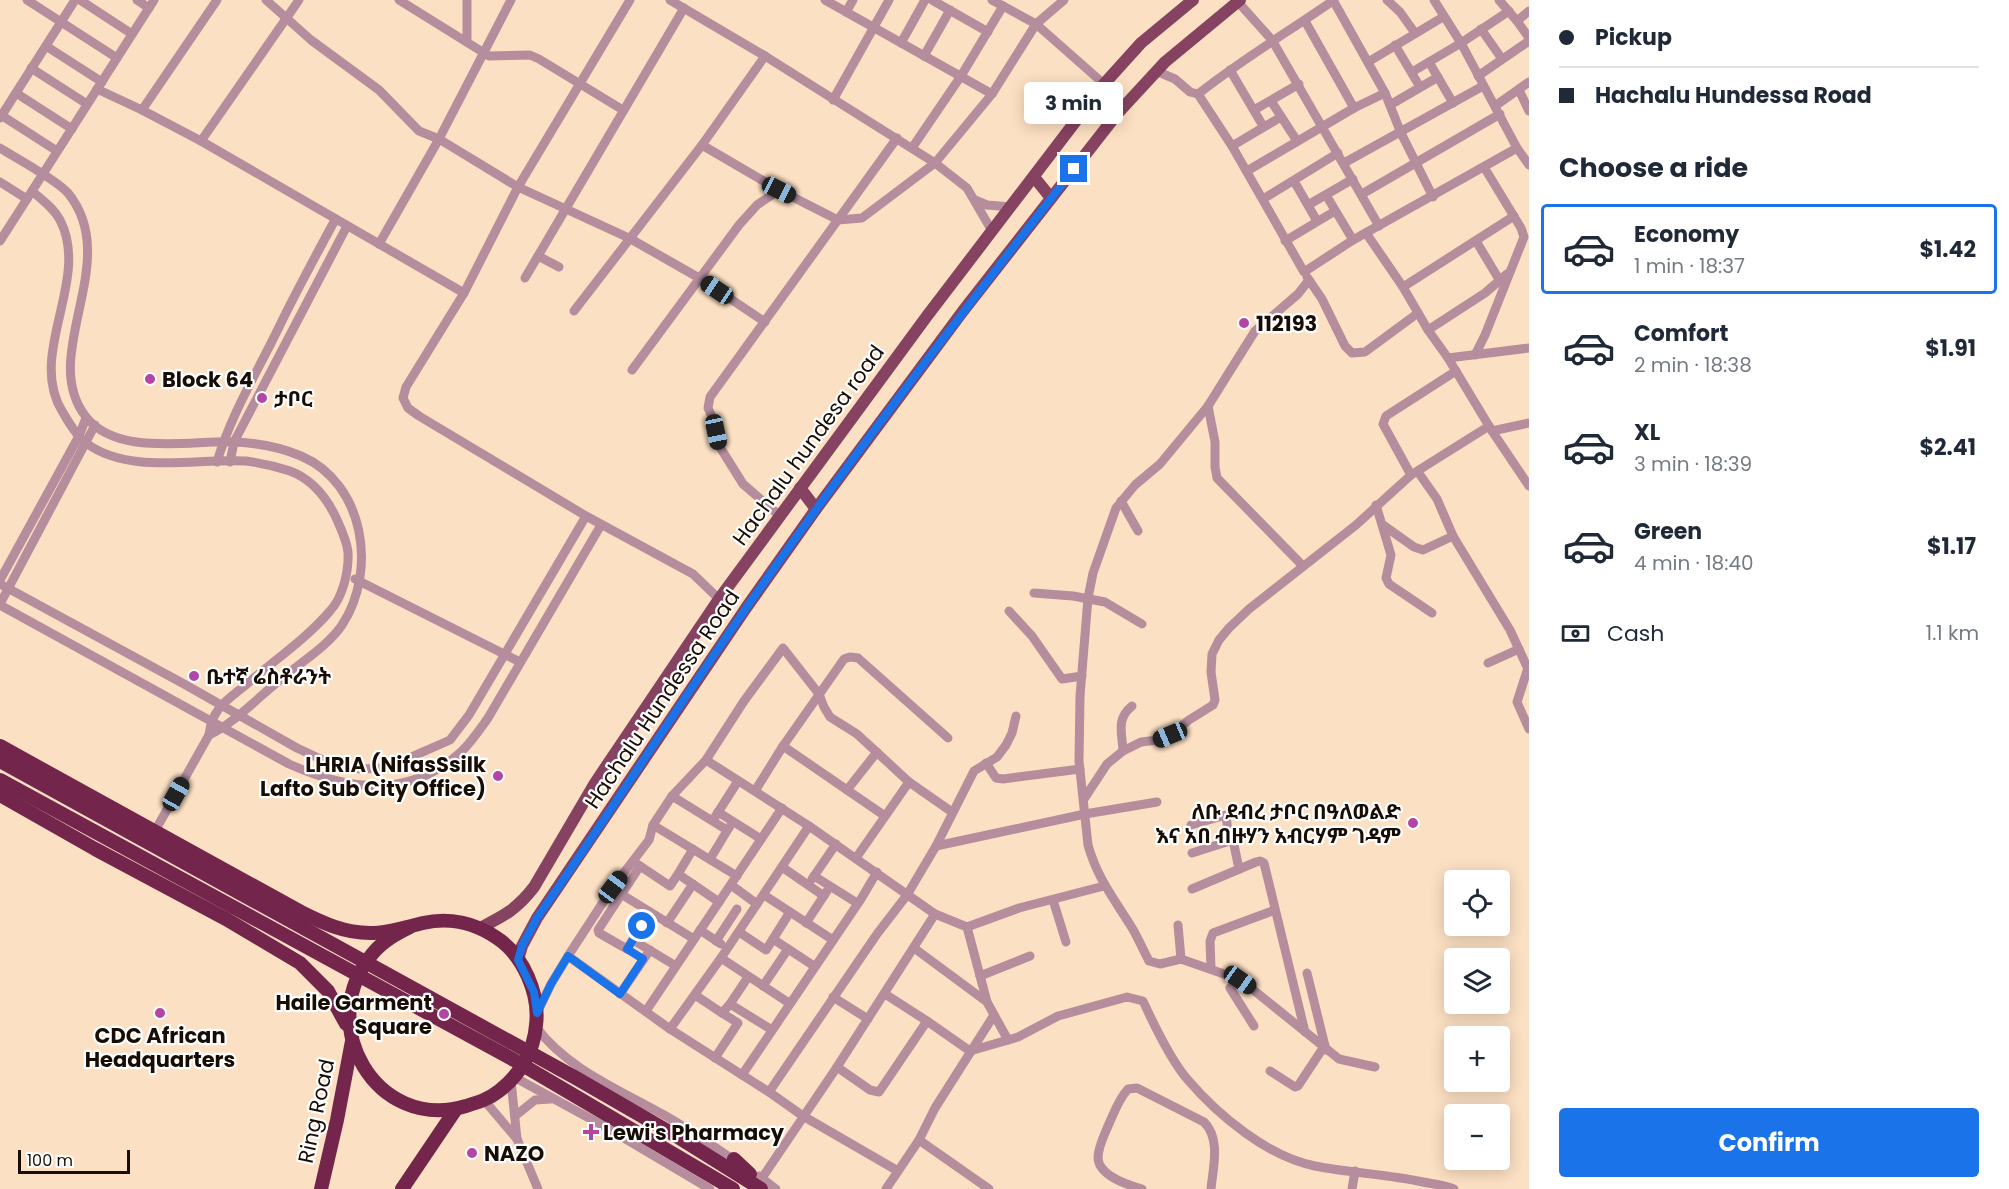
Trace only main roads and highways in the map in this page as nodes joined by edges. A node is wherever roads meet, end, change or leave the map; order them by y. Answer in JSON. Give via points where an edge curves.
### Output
{"nodes":[{"id":1,"x":1193,"y":0,"type":"edge"},
{"id":2,"x":1239,"y":1,"type":"edge"},
{"id":3,"x":1034,"y":177,"type":"junction"},
{"id":4,"x":1051,"y":198,"type":"junction"},
{"id":5,"x":800,"y":489,"type":"junction"},
{"id":6,"x":816,"y":509,"type":"junction"},
{"id":7,"x":0,"y":746,"type":"edge"},
{"id":8,"x":0,"y":761,"type":"edge"},
{"id":9,"x":0,"y":780,"type":"edge"},
{"id":10,"x":0,"y":795,"type":"edge"},
{"id":11,"x":410,"y":927,"type":"junction"},
{"id":12,"x":480,"y":928,"type":"junction"},
{"id":13,"x":518,"y":960,"type":"junction"},
{"id":14,"x":351,"y":1037,"type":"junction"},
{"id":15,"x":456,"y":1109,"type":"junction"},
{"id":16,"x":734,"y":1159,"type":"road end"},
{"id":17,"x":764,"y":1185,"type":"edge"},
{"id":18,"x":321,"y":1189,"type":"edge"},
{"id":19,"x":402,"y":1189,"type":"edge"},
{"id":20,"x":733,"y":1189,"type":"edge"}],
"edges":[{"from":1,"to":3,"type":"main road","name":"Hachalu hundesa road","via":[[1141,43],[1104,84]]},
{"from":2,"to":4,"type":"main road","name":"Hachalu Hundessa Road","via":[[1156,71]]},
{"from":3,"to":4,"type":"main road"},
{"from":3,"to":5,"type":"main road","name":"Hachalu hundesa road"},
{"from":4,"to":6,"type":"main road","name":"Hachalu Hundessa Road"},
{"from":5,"to":6,"type":"main road"},
{"from":5,"to":12,"type":"main road","name":"Hachalu hundesa road","via":[[719,598],[595,783],[534,887],[506,915]]},
{"from":6,"to":13,"type":"main road","name":"Hachalu Hundessa Road","via":[[537,918]]},
{"from":7,"to":11,"type":"highway","via":[[301,912],[342,930],[372,933]]},
{"from":8,"to":17,"type":"highway"},
{"from":9,"to":20,"type":"highway","via":[[483,1043]]},
{"from":10,"to":14,"type":"highway","via":[[300,963],[328,991]]},
{"from":11,"to":12,"type":"highway","via":[[446,921]]},
{"from":11,"to":14,"type":"highway","via":[[390,937],[361,969],[352,989]]},
{"from":12,"to":13,"type":"highway","via":[[498,939]]},
{"from":13,"to":15,"type":"highway","via":[[534,992],[537,1020],[525,1062],[513,1079],[484,1100]]},
{"from":14,"to":15,"type":"highway","via":[[359,1060],[386,1091],[423,1108]]},
{"from":14,"to":18,"type":"highway","name":"Ring Road"},
{"from":15,"to":19,"type":"highway"},
{"from":16,"to":17,"type":"highway"}]}
